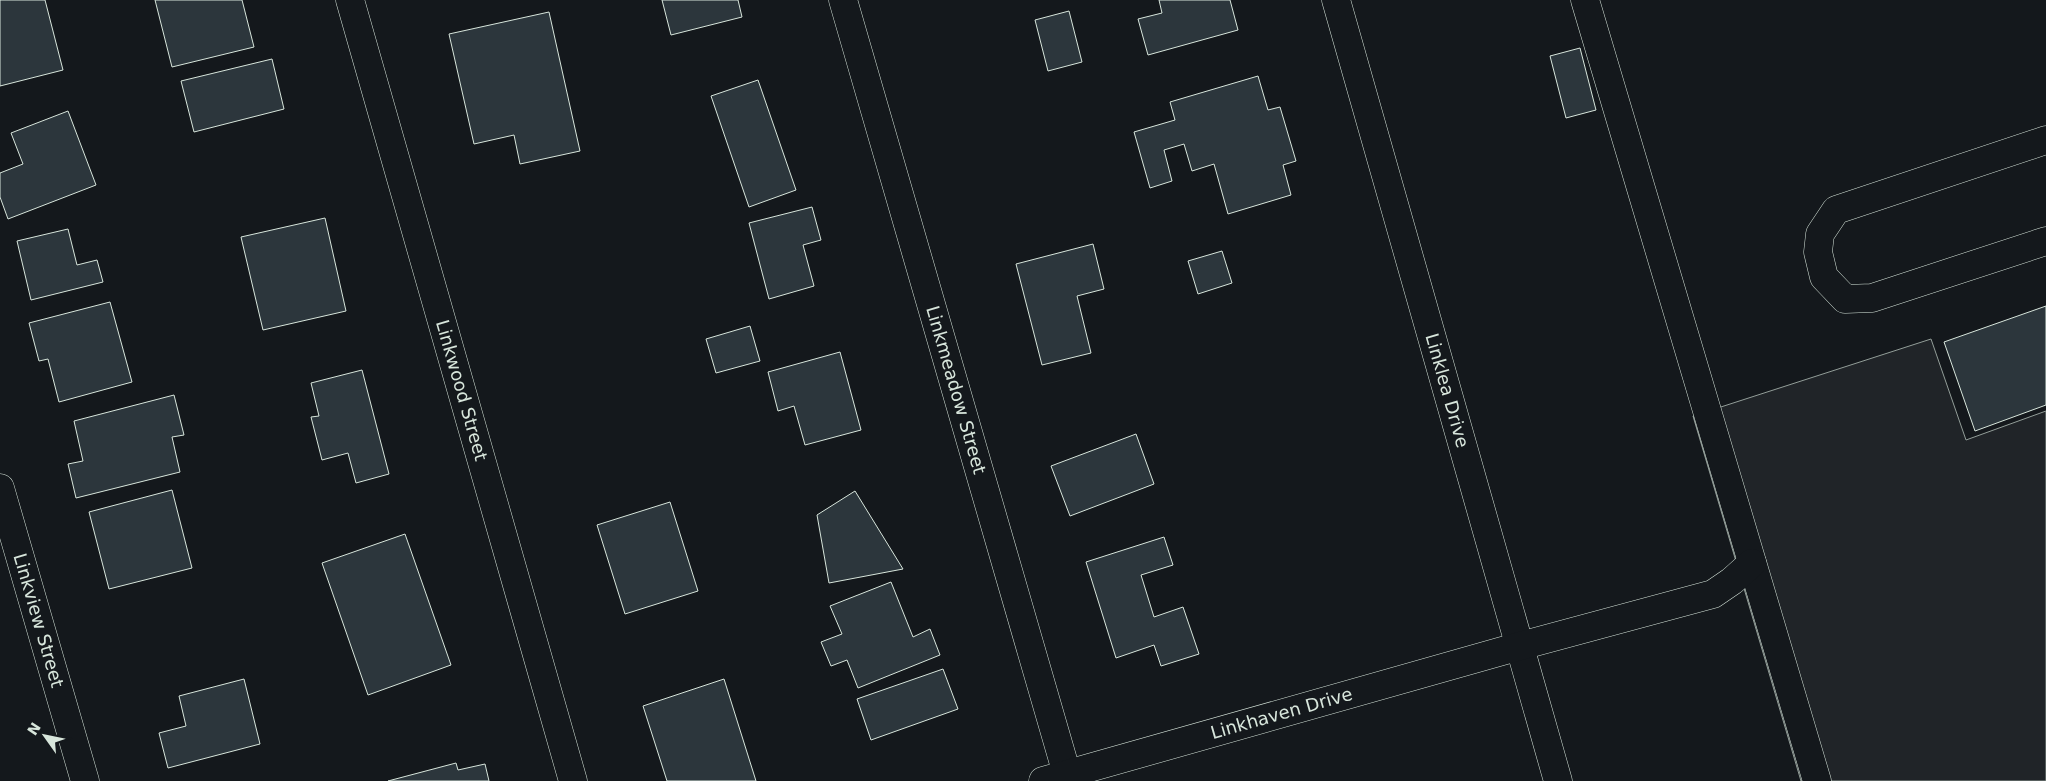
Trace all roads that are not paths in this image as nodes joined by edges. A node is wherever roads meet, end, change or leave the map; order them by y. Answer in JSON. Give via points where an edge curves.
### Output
{"nodes":[{"id":1,"x":350,"y":0,"type":"edge"},
{"id":2,"x":843,"y":0,"type":"edge"},
{"id":3,"x":1336,"y":0,"type":"edge"},
{"id":4,"x":1585,"y":0,"type":"edge"},
{"id":5,"x":2046,"y":140,"type":"edge"},
{"id":6,"x":2046,"y":241,"type":"edge"},
{"id":7,"x":0,"y":488,"type":"edge"},
{"id":8,"x":1752,"y":563,"type":"junction"},
{"id":9,"x":1520,"y":646,"type":"junction"},
{"id":10,"x":1060,"y":779,"type":"edge"},
{"id":11,"x":85,"y":781,"type":"edge"},
{"id":12,"x":573,"y":781,"type":"edge"},
{"id":13,"x":1558,"y":781,"type":"edge"},
{"id":14,"x":1817,"y":781,"type":"edge"}],
"edges":[{"from":1,"to":12,"type":"street","name":"Linkwood Street"},
{"from":2,"to":10,"type":"street","name":"Linkmeadow Street"},
{"from":3,"to":9,"type":"street","name":"Linklea Drive"},
{"from":4,"to":8,"type":"street"},
{"from":5,"to":6,"type":"street","via":[[1836,210],[1820,234],[1818,252],[1824,277],[1845,300],[1872,298]]},
{"from":7,"to":11,"type":"street","name":"Linkview Street"},
{"from":8,"to":9,"type":"street","name":"Linkhaven Drive","via":[[1713,594]]},
{"from":8,"to":14,"type":"street"},
{"from":9,"to":10,"type":"street","name":"Linkhaven Drive"},
{"from":9,"to":13,"type":"street","name":"Linklea Drive"}]}
